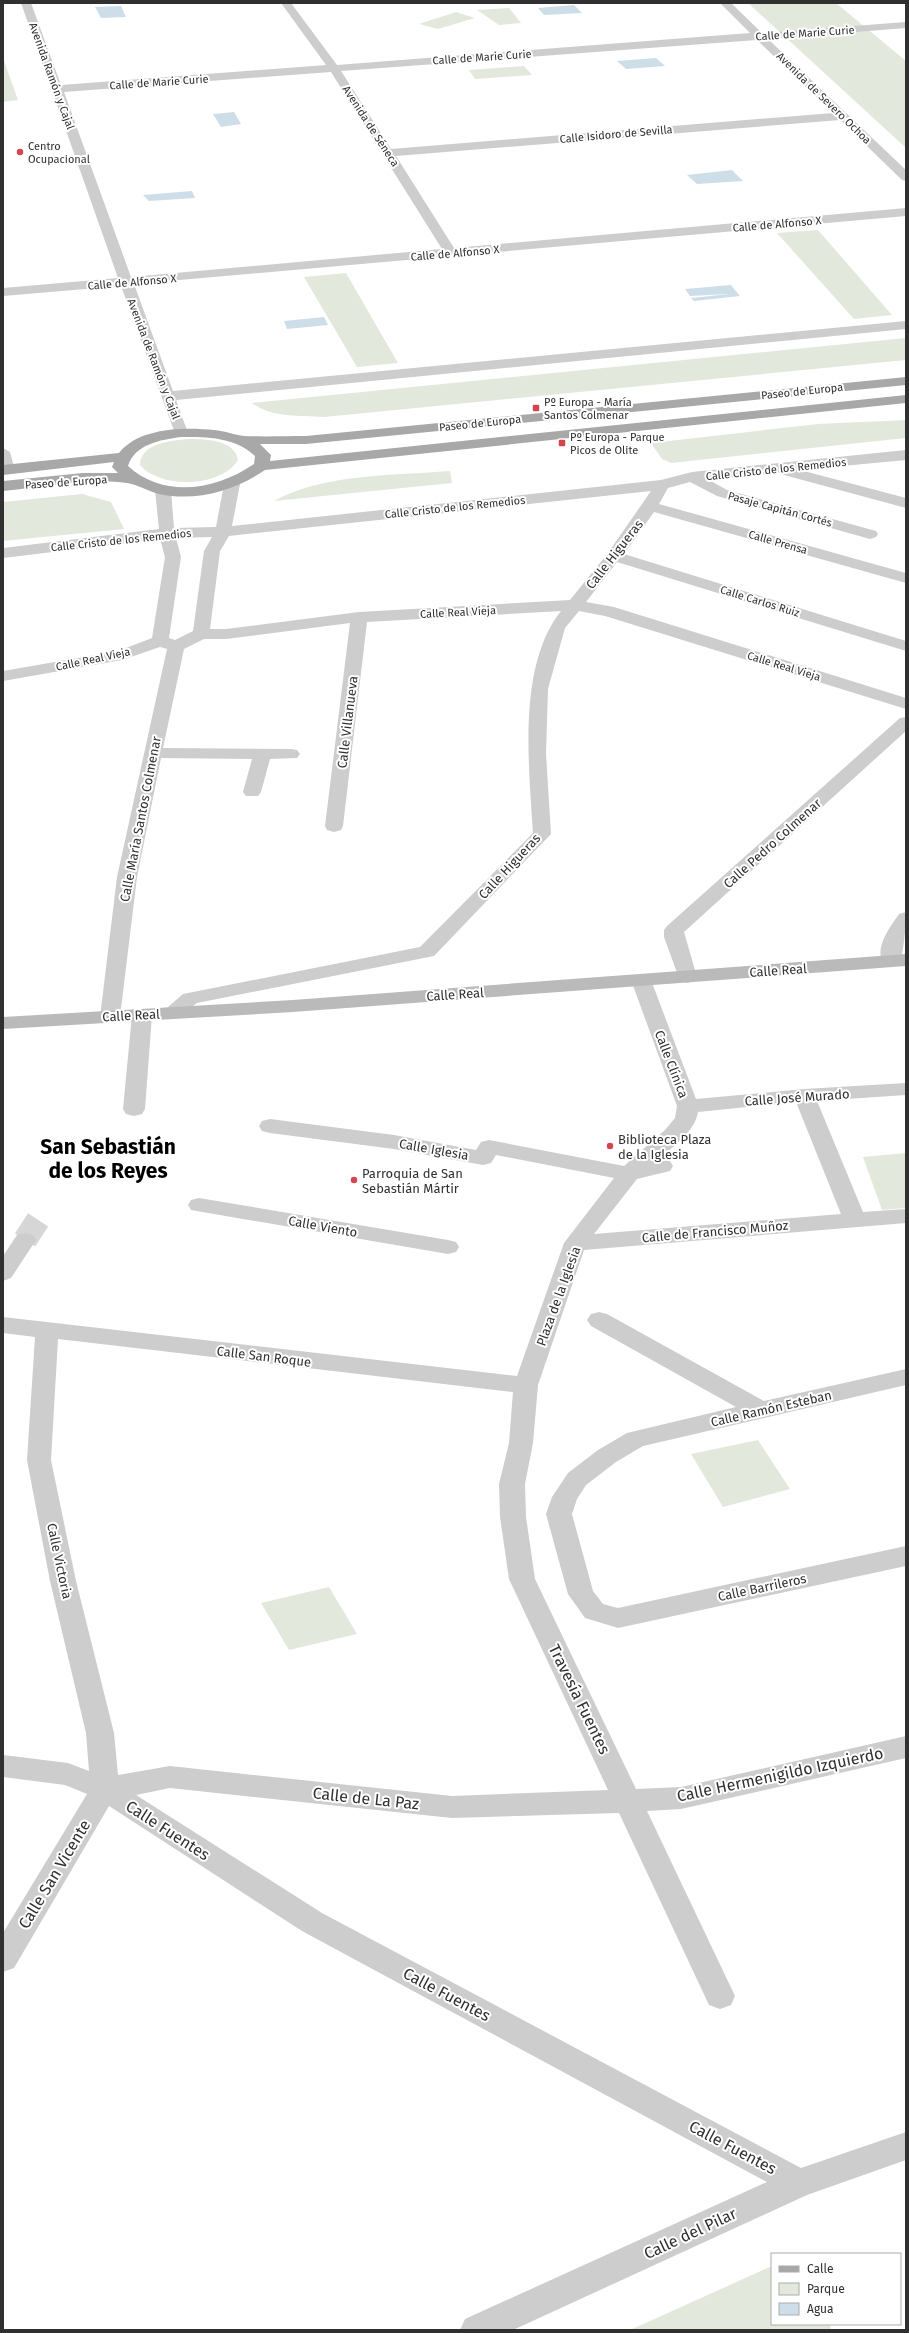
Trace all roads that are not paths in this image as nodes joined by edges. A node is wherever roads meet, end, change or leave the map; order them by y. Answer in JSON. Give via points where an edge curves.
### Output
{"nodes":[{"id":1,"x":26,"y":3,"type":"edge"},
{"id":2,"x":286,"y":3,"type":"edge"},
{"id":3,"x":725,"y":3,"type":"edge"},
{"id":4,"x":906,"y":25,"type":"edge"},
{"id":5,"x":760,"y":37,"type":"junction"},
{"id":6,"x":334,"y":68,"type":"junction"},
{"id":7,"x":58,"y":90,"type":"junction"},
{"id":8,"x":843,"y":116,"type":"junction"},
{"id":9,"x":389,"y":153,"type":"junction"},
{"id":10,"x":906,"y":177,"type":"edge"},
{"id":11,"x":906,"y":212,"type":"edge"},
{"id":12,"x":104,"y":217,"type":"joint"},
{"id":13,"x":451,"y":253,"type":"junction"},
{"id":14,"x":126,"y":282,"type":"junction"},
{"id":15,"x":3,"y":292,"type":"edge"},
{"id":16,"x":906,"y":325,"type":"edge"},
{"id":17,"x":906,"y":381,"type":"edge"},
{"id":18,"x":168,"y":396,"type":"junction"},
{"id":19,"x":906,"y":399,"type":"edge"},
{"id":20,"x":181,"y":433,"type":"junction"},
{"id":21,"x":245,"y":440,"type":"junction"},
{"id":22,"x":3,"y":452,"type":"edge"},
{"id":23,"x":906,"y":455,"type":"edge"},
{"id":24,"x":121,"y":457,"type":"junction"},
{"id":25,"x":261,"y":466,"type":"junction"},
{"id":26,"x":776,"y":469,"type":"junction"},
{"id":27,"x":5,"y":470,"type":"edge"},
{"id":28,"x":692,"y":477,"type":"junction"},
{"id":29,"x":129,"y":478,"type":"junction"},
{"id":30,"x":232,"y":484,"type":"junction"},
{"id":31,"x":662,"y":485,"type":"junction"},
{"id":32,"x":3,"y":486,"type":"edge"},
{"id":33,"x":163,"y":490,"type":"junction"},
{"id":34,"x":906,"y":503,"type":"edge"},
{"id":35,"x":650,"y":506,"type":"junction"},
{"id":36,"x":223,"y":532,"type":"junction"},
{"id":37,"x":167,"y":533,"type":"junction"},
{"id":38,"x":870,"y":534,"type":"dead end"},
{"id":39,"x":3,"y":553,"type":"edge"},
{"id":40,"x":614,"y":556,"type":"junction"},
{"id":41,"x":906,"y":578,"type":"edge"},
{"id":42,"x":573,"y":605,"type":"junction"},
{"id":43,"x":359,"y":617,"type":"junction"},
{"id":44,"x":201,"y":634,"type":"junction"},
{"id":45,"x":168,"y":644,"type":"junction"},
{"id":46,"x":906,"y":646,"type":"edge"},
{"id":47,"x":3,"y":676,"type":"edge"},
{"id":48,"x":906,"y":704,"type":"edge"},
{"id":49,"x":906,"y":722,"type":"edge"},
{"id":50,"x":153,"y":753,"type":"junction"},
{"id":51,"x":262,"y":754,"type":"junction"},
{"id":52,"x":291,"y":754,"type":"dead end"},
{"id":53,"x":252,"y":792,"type":"dead end"},
{"id":54,"x":334,"y":826,"type":"dead end"},
{"id":55,"x":906,"y":918,"type":"edge"},
{"id":56,"x":899,"y":961,"type":"edge"},
{"id":57,"x":687,"y":977,"type":"junction"},
{"id":58,"x":641,"y":980,"type":"junction"},
{"id":59,"x":171,"y":1013,"type":"junction"},
{"id":60,"x":142,"y":1015,"type":"junction"},
{"id":61,"x":110,"y":1017,"type":"junction"},
{"id":62,"x":3,"y":1023,"type":"edge"},
{"id":63,"x":906,"y":1089,"type":"edge"},
{"id":64,"x":804,"y":1095,"type":"junction"},
{"id":65,"x":688,"y":1106,"type":"junction"},
{"id":66,"x":134,"y":1109,"type":"dead end"},
{"id":67,"x":270,"y":1126,"type":"dead end"},
{"id":68,"x":662,"y":1166,"type":"dead end"},
{"id":69,"x":629,"y":1174,"type":"junction"},
{"id":70,"x":199,"y":1205,"type":"dead end"},
{"id":71,"x":906,"y":1216,"type":"edge"},
{"id":72,"x":855,"y":1220,"type":"junction"},
{"id":73,"x":25,"y":1240,"type":"tunnel mouth"},
{"id":74,"x":575,"y":1243,"type":"junction"},
{"id":75,"x":448,"y":1248,"type":"dead end"},
{"id":76,"x":3,"y":1273,"type":"edge"},
{"id":77,"x":599,"y":1320,"type":"dead end"},
{"id":78,"x":3,"y":1325,"type":"edge"},
{"id":79,"x":47,"y":1331,"type":"junction"},
{"id":80,"x":906,"y":1377,"type":"edge"},
{"id":81,"x":526,"y":1385,"type":"junction"},
{"id":82,"x":760,"y":1410,"type":"junction"},
{"id":83,"x":906,"y":1556,"type":"edge"},
{"id":84,"x":618,"y":1618,"type":"joint"},
{"id":85,"x":906,"y":1747,"type":"edge"},
{"id":86,"x":3,"y":1766,"type":"edge"},
{"id":87,"x":105,"y":1789,"type":"junction"},
{"id":88,"x":629,"y":1801,"type":"junction"},
{"id":89,"x":3,"y":1959,"type":"edge"},
{"id":90,"x":720,"y":1996,"type":"dead end"},
{"id":91,"x":906,"y":2146,"type":"edge"},
{"id":92,"x":799,"y":2183,"type":"junction"},
{"id":93,"x":478,"y":2330,"type":"edge"}],
"edges":[{"from":1,"to":7,"type":"street","name":"Avenida Ramón y Cajal"},
{"from":2,"to":6,"type":"street","name":"Avenida de Séneca"},
{"from":3,"to":5,"type":"street","name":"Avenida de Severo Ochoa"},
{"from":4,"to":5,"type":"street","name":"Calle de Marie Curie"},
{"from":5,"to":6,"type":"street","name":"Calle de Marie Curie"},
{"from":5,"to":8,"type":"street","name":"Avenida de Severo Ochoa"},
{"from":6,"to":7,"type":"street","name":"Calle de Marie Curie"},
{"from":6,"to":9,"type":"street","name":"Avenida de Séneca"},
{"from":7,"to":12,"type":"street","name":"Avenida Ramón y Cajal"},
{"from":8,"to":9,"type":"street","name":"Calle Isidoro de Sevilla"},
{"from":8,"to":10,"type":"street","name":"Avenida de Severo Ochoa"},
{"from":9,"to":13,"type":"street","name":"Avenida de Séneca"},
{"from":11,"to":13,"type":"street","name":"Calle de Alfonso X"},
{"from":12,"to":14,"type":"street","name":"Avenida de Ramón y Cajal"},
{"from":13,"to":14,"type":"street","name":"Calle de Alfonso X"},
{"from":14,"to":15,"type":"street","name":"Calle de Alfonso X"},
{"from":14,"to":18,"type":"street","name":"Avenida de Ramón y Cajal"},
{"from":16,"to":18,"type":"street"},
{"from":17,"to":21,"type":"main road","name":"Paseo de Europa","via":[[306,440]]},
{"from":18,"to":20,"type":"street","name":"Avenida de Ramón y Cajal"},
{"from":19,"to":25,"type":"main road","name":"Paseo de Europa"},
{"from":20,"to":21,"type":"main road","via":[[208,432]]},
{"from":20,"to":24,"type":"main road","via":[[148,440],[132,447]]},
{"from":21,"to":25,"type":"main road","via":[[257,447],[263,455]]},
{"from":22,"to":27,"type":"street"},
{"from":23,"to":26,"type":"street","name":"Calle Cristo de los Remedios"},
{"from":24,"to":27,"type":"main road","name":"Paseo de Europa"},
{"from":24,"to":29,"type":"main road","via":[[120,467]]},
{"from":25,"to":30,"type":"main road","name":"Paseo de Europa","via":[[250,476]]},
{"from":26,"to":28,"type":"street","name":"Calle Cristo de los Remedios"},
{"from":26,"to":34,"type":"street"},
{"from":28,"to":31,"type":"street","name":"Calle Cristo de los Remedios"},
{"from":28,"to":38,"type":"street","name":"Pasaje Capitán Cortés","via":[[722,493]]},
{"from":29,"to":32,"type":"main road","name":"Paseo de Europa","via":[[83,478]]},
{"from":29,"to":33,"type":"main road","name":"Paseo de Europa"},
{"from":30,"to":33,"type":"main road","name":"Paseo de Europa","via":[[196,491]]},
{"from":30,"to":36,"type":"street"},
{"from":31,"to":35,"type":"street","name":"Calle Higueras"},
{"from":31,"to":36,"type":"street","name":"Calle Cristo de los Remedios"},
{"from":33,"to":37,"type":"street","name":"Calle María Santos Colmenar"},
{"from":35,"to":40,"type":"street","name":"Calle Higueras"},
{"from":35,"to":41,"type":"street","name":"Calle Prensa"},
{"from":36,"to":37,"type":"street","name":"Calle Cristo de los Remedios"},
{"from":36,"to":44,"type":"street","via":[[212,552]]},
{"from":37,"to":39,"type":"street","name":"Calle Cristo de los Remedios"},
{"from":37,"to":45,"type":"street","name":"Calle María Santos Colmenar","via":[[173,556]]},
{"from":40,"to":42,"type":"street","name":"Calle Higueras"},
{"from":40,"to":46,"type":"street","name":"Calle Carlos Ruiz"},
{"from":42,"to":43,"type":"street","name":"Calle Real Vieja"},
{"from":42,"to":48,"type":"street","name":"Calle Real Vieja","via":[[608,611]]},
{"from":42,"to":59,"type":"street","name":"Calle Higueras","via":[[557,627],[539,689],[538,754],[542,834],[427,952],[190,998]]},
{"from":43,"to":44,"type":"street","name":"Calle Real Vieja","via":[[226,634]]},
{"from":43,"to":54,"type":"street","name":"Calle Villanueva"},
{"from":44,"to":45,"type":"street","name":"Calle Real Vieja"},
{"from":45,"to":47,"type":"street","name":"Calle Real Vieja","via":[[122,655]]},
{"from":45,"to":50,"type":"street","name":"Calle María Santos Colmenar"},
{"from":49,"to":57,"type":"street","name":"Calle Pedro Colmenar","via":[[674,930],[674,938]]},
{"from":50,"to":51,"type":"street"},
{"from":50,"to":61,"type":"street","name":"Calle María Santos Colmenar","via":[[127,877]]},
{"from":51,"to":52,"type":"street"},
{"from":51,"to":53,"type":"street"},
{"from":55,"to":56,"type":"street","via":[[893,937]]},
{"from":56,"to":57,"type":"street","name":"Calle Real"},
{"from":57,"to":58,"type":"street","name":"Calle Real"},
{"from":58,"to":59,"type":"street","name":"Calle Real"},
{"from":58,"to":65,"type":"street","name":"Calle Clínica"},
{"from":59,"to":60,"type":"street","name":"Calle Real"},
{"from":60,"to":61,"type":"street","name":"Calle Real"},
{"from":60,"to":66,"type":"street"},
{"from":61,"to":62,"type":"street","name":"Calle Real"},
{"from":63,"to":64,"type":"street","name":"Calle José Murado"},
{"from":64,"to":65,"type":"street","name":"Calle José Murado"},
{"from":64,"to":72,"type":"street"},
{"from":65,"to":69,"type":"street","name":"Calle Clínica","via":[[686,1120],[673,1135]]},
{"from":67,"to":69,"type":"street","name":"Calle Iglesia","via":[[394,1142],[483,1158],[489,1147]]},
{"from":68,"to":69,"type":"street","name":"Calle Iglesia"},
{"from":69,"to":74,"type":"street","name":"Plaza de la Iglesia"},
{"from":70,"to":75,"type":"street","name":"Calle Viento"},
{"from":71,"to":72,"type":"street","name":"Calle de Francisco Muñoz"},
{"from":72,"to":74,"type":"street","name":"Calle de Francisco Muñoz"},
{"from":73,"to":76,"type":"street"},
{"from":74,"to":81,"type":"street","name":"Plaza de la Iglesia"},
{"from":77,"to":82,"type":"street"},
{"from":78,"to":79,"type":"street","name":"Calle San Roque"},
{"from":79,"to":81,"type":"street","name":"Calle San Roque"},
{"from":79,"to":87,"type":"street","name":"Calle Victoria","via":[[38,1460],[63,1582],[100,1733]]},
{"from":80,"to":82,"type":"street","name":"Calle Ramón Esteban"},
{"from":81,"to":88,"type":"street","name":"Travesía Fuentes","via":[[521,1443],[512,1484],[513,1517],[522,1579]]},
{"from":82,"to":84,"type":"street","name":"Calle Ramón Esteban","via":[[636,1438],[577,1479],[565,1497],[560,1514],[581,1594],[594,1611]]},
{"from":83,"to":84,"type":"street","name":"Calle Barrileros"},
{"from":85,"to":88,"type":"street","name":"Calle Hermenigildo Izquierdo","via":[[681,1798]]},
{"from":86,"to":87,"type":"street","name":"Calle Fuentes","via":[[68,1774]]},
{"from":87,"to":88,"type":"street","name":"Calle de La Paz","via":[[170,1777],[452,1807]]},
{"from":87,"to":89,"type":"street","name":"Calle San Vicente"},
{"from":87,"to":92,"type":"street","name":"Calle Fuentes","via":[[312,1922]]},
{"from":88,"to":90,"type":"street","name":"Travesía Fuentes"},
{"from":91,"to":92,"type":"street","name":"Calle del Pilar"},
{"from":92,"to":93,"type":"street","name":"Calle del Pilar"}]}
